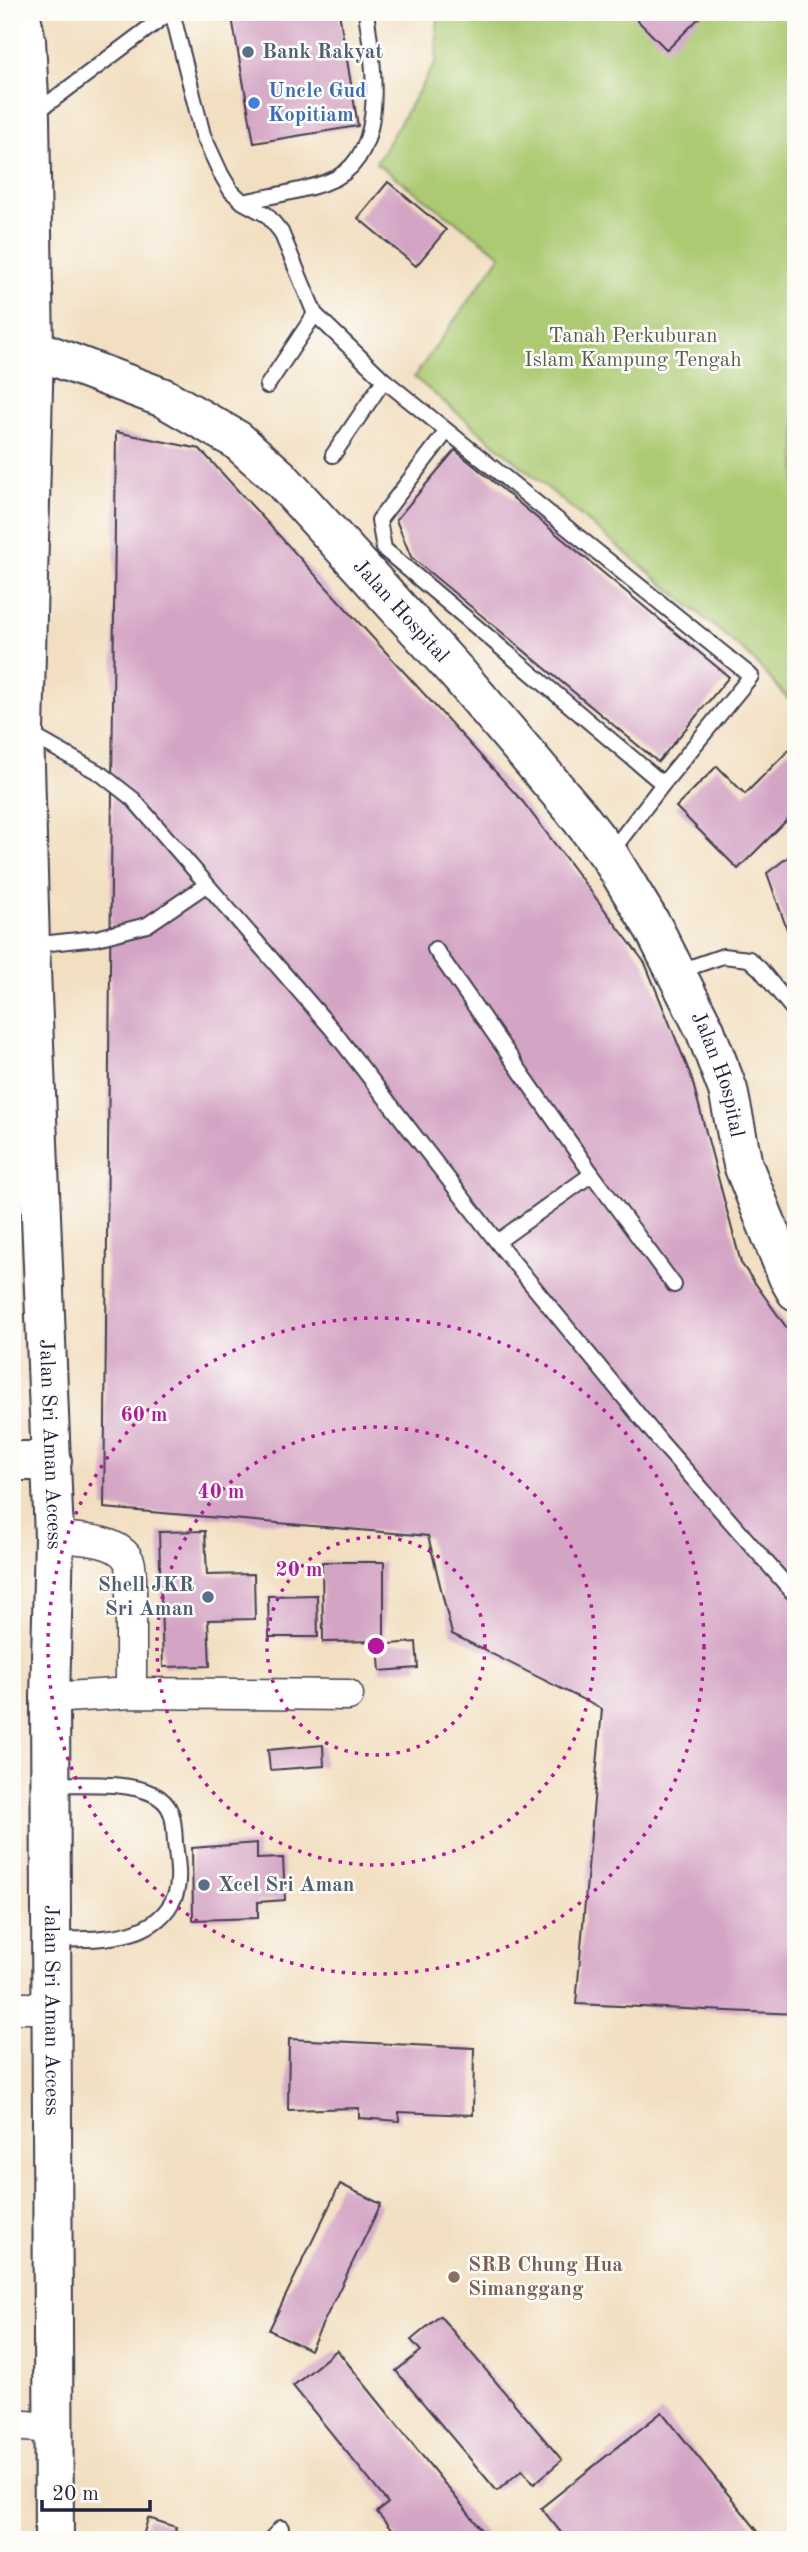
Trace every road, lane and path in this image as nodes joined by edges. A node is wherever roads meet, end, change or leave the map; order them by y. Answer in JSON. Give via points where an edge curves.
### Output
{"nodes":[{"id":1,"x":171,"y":12,"type":"edge"},
{"id":2,"x":366,"y":12,"type":"edge"},
{"id":3,"x":20,"y":27,"type":"edge"},
{"id":4,"x":30,"y":117,"type":"junction"},
{"id":5,"x":243,"y":202,"type":"junction"},
{"id":6,"x":315,"y":314,"type":"junction"},
{"id":7,"x":34,"y":349,"type":"junction"},
{"id":8,"x":384,"y":380,"type":"junction"},
{"id":9,"x":267,"y":386,"type":"dead end"},
{"id":10,"x":447,"y":430,"type":"junction"},
{"id":11,"x":333,"y":454,"type":"dead end"},
{"id":12,"x":20,"y":586,"type":"edge"},
{"id":13,"x":24,"y":730,"type":"junction"},
{"id":14,"x":663,"y":785,"type":"junction"},
{"id":15,"x":609,"y":855,"type":"junction"},
{"id":16,"x":205,"y":885,"type":"junction"},
{"id":17,"x":30,"y":945,"type":"junction"},
{"id":18,"x":435,"y":948,"type":"dead end"},
{"id":19,"x":676,"y":972,"type":"junction"},
{"id":20,"x":796,"y":1013,"type":"edge"},
{"id":21,"x":592,"y":1174,"type":"junction"},
{"id":22,"x":497,"y":1242,"type":"junction"},
{"id":23,"x":674,"y":1285,"type":"dead end"},
{"id":24,"x":796,"y":1291,"type":"edge"},
{"id":25,"x":12,"y":1461,"type":"edge"},
{"id":26,"x":52,"y":1461,"type":"junction"},
{"id":27,"x":54,"y":1537,"type":"junction"},
{"id":28,"x":796,"y":1596,"type":"edge"},
{"id":29,"x":131,"y":1693,"type":"junction"},
{"id":30,"x":348,"y":1695,"type":"dead end"},
{"id":31,"x":50,"y":1698,"type":"junction"},
{"id":32,"x":51,"y":1784,"type":"junction"},
{"id":33,"x":52,"y":1940,"type":"junction"},
{"id":34,"x":12,"y":2008,"type":"edge"},
{"id":35,"x":52,"y":2008,"type":"junction"},
{"id":36,"x":12,"y":2425,"type":"edge"},
{"id":37,"x":52,"y":2428,"type":"junction"},
{"id":38,"x":281,"y":2528,"type":"dead end"},
{"id":39,"x":54,"y":2540,"type":"edge"},
{"id":40,"x":270,"y":2540,"type":"edge"}],
"edges":[{"from":1,"to":4,"type":"lane"},
{"from":1,"to":5,"type":"lane","via":[[203,135],[231,191]]},
{"from":2,"to":5,"type":"lane","via":[[375,101],[361,151],[348,170],[328,182]]},
{"from":3,"to":4,"type":"main road"},
{"from":4,"to":7,"type":"main road"},
{"from":5,"to":6,"type":"lane","via":[[267,215],[281,232]]},
{"from":6,"to":8,"type":"lane"},
{"from":6,"to":9,"type":"lane"},
{"from":7,"to":12,"type":"main road","name":"Jalan Sri Aman Access"},
{"from":7,"to":15,"type":"main road","name":"Jalan Hospital","via":[[164,398],[237,440],[280,478],[459,675]]},
{"from":8,"to":10,"type":"lane"},
{"from":8,"to":11,"type":"lane"},
{"from":10,"to":14,"type":"lane","via":[[379,520],[384,549]]},
{"from":10,"to":14,"type":"lane","via":[[751,676]]},
{"from":12,"to":13,"type":"main road","name":"Jalan Sri Aman Access"},
{"from":13,"to":16,"type":"lane","via":[[101,774],[133,799]]},
{"from":13,"to":17,"type":"main road","name":"Jalan Sri Aman Access"},
{"from":14,"to":15,"type":"lane"},
{"from":15,"to":19,"type":"main road","name":"Jalan Hospital"},
{"from":16,"to":17,"type":"lane","via":[[147,925],[97,938]]},
{"from":16,"to":22,"type":"lane","via":[[332,1029]]},
{"from":17,"to":26,"type":"main road","name":"Jalan Sri Aman Access"},
{"from":18,"to":21,"type":"lane"},
{"from":19,"to":20,"type":"lane","via":[[723,956],[749,959]]},
{"from":19,"to":24,"type":"main road","name":"Jalan Hospital","via":[[728,1090],[743,1165]]},
{"from":21,"to":22,"type":"lane"},
{"from":21,"to":23,"type":"lane"},
{"from":22,"to":28,"type":"lane","via":[[659,1440]]},
{"from":25,"to":26,"type":"main road"},
{"from":26,"to":27,"type":"main road","name":"Jalan Sri Aman Access"},
{"from":27,"to":29,"type":"street","via":[[103,1542],[129,1560]]},
{"from":27,"to":31,"type":"main road","name":"Jalan Sri Aman Access"},
{"from":29,"to":30,"type":"street"},
{"from":29,"to":31,"type":"street"},
{"from":31,"to":32,"type":"main road","name":"Jalan Sri Aman Access"},
{"from":32,"to":33,"type":"main road","name":"Jalan Sri Aman Access"},
{"from":32,"to":33,"type":"lane","via":[[137,1788],[164,1800],[173,1812],[178,1876],[175,1896],[162,1915],[145,1928],[121,1937]]},
{"from":33,"to":35,"type":"main road","name":"Jalan Sri Aman Access"},
{"from":34,"to":35,"type":"street"},
{"from":35,"to":37,"type":"main road","name":"Jalan Sri Aman Access"},
{"from":36,"to":37,"type":"street"},
{"from":37,"to":39,"type":"main road","name":"Jalan Sri Aman Access"},
{"from":38,"to":40,"type":"lane"}]}
